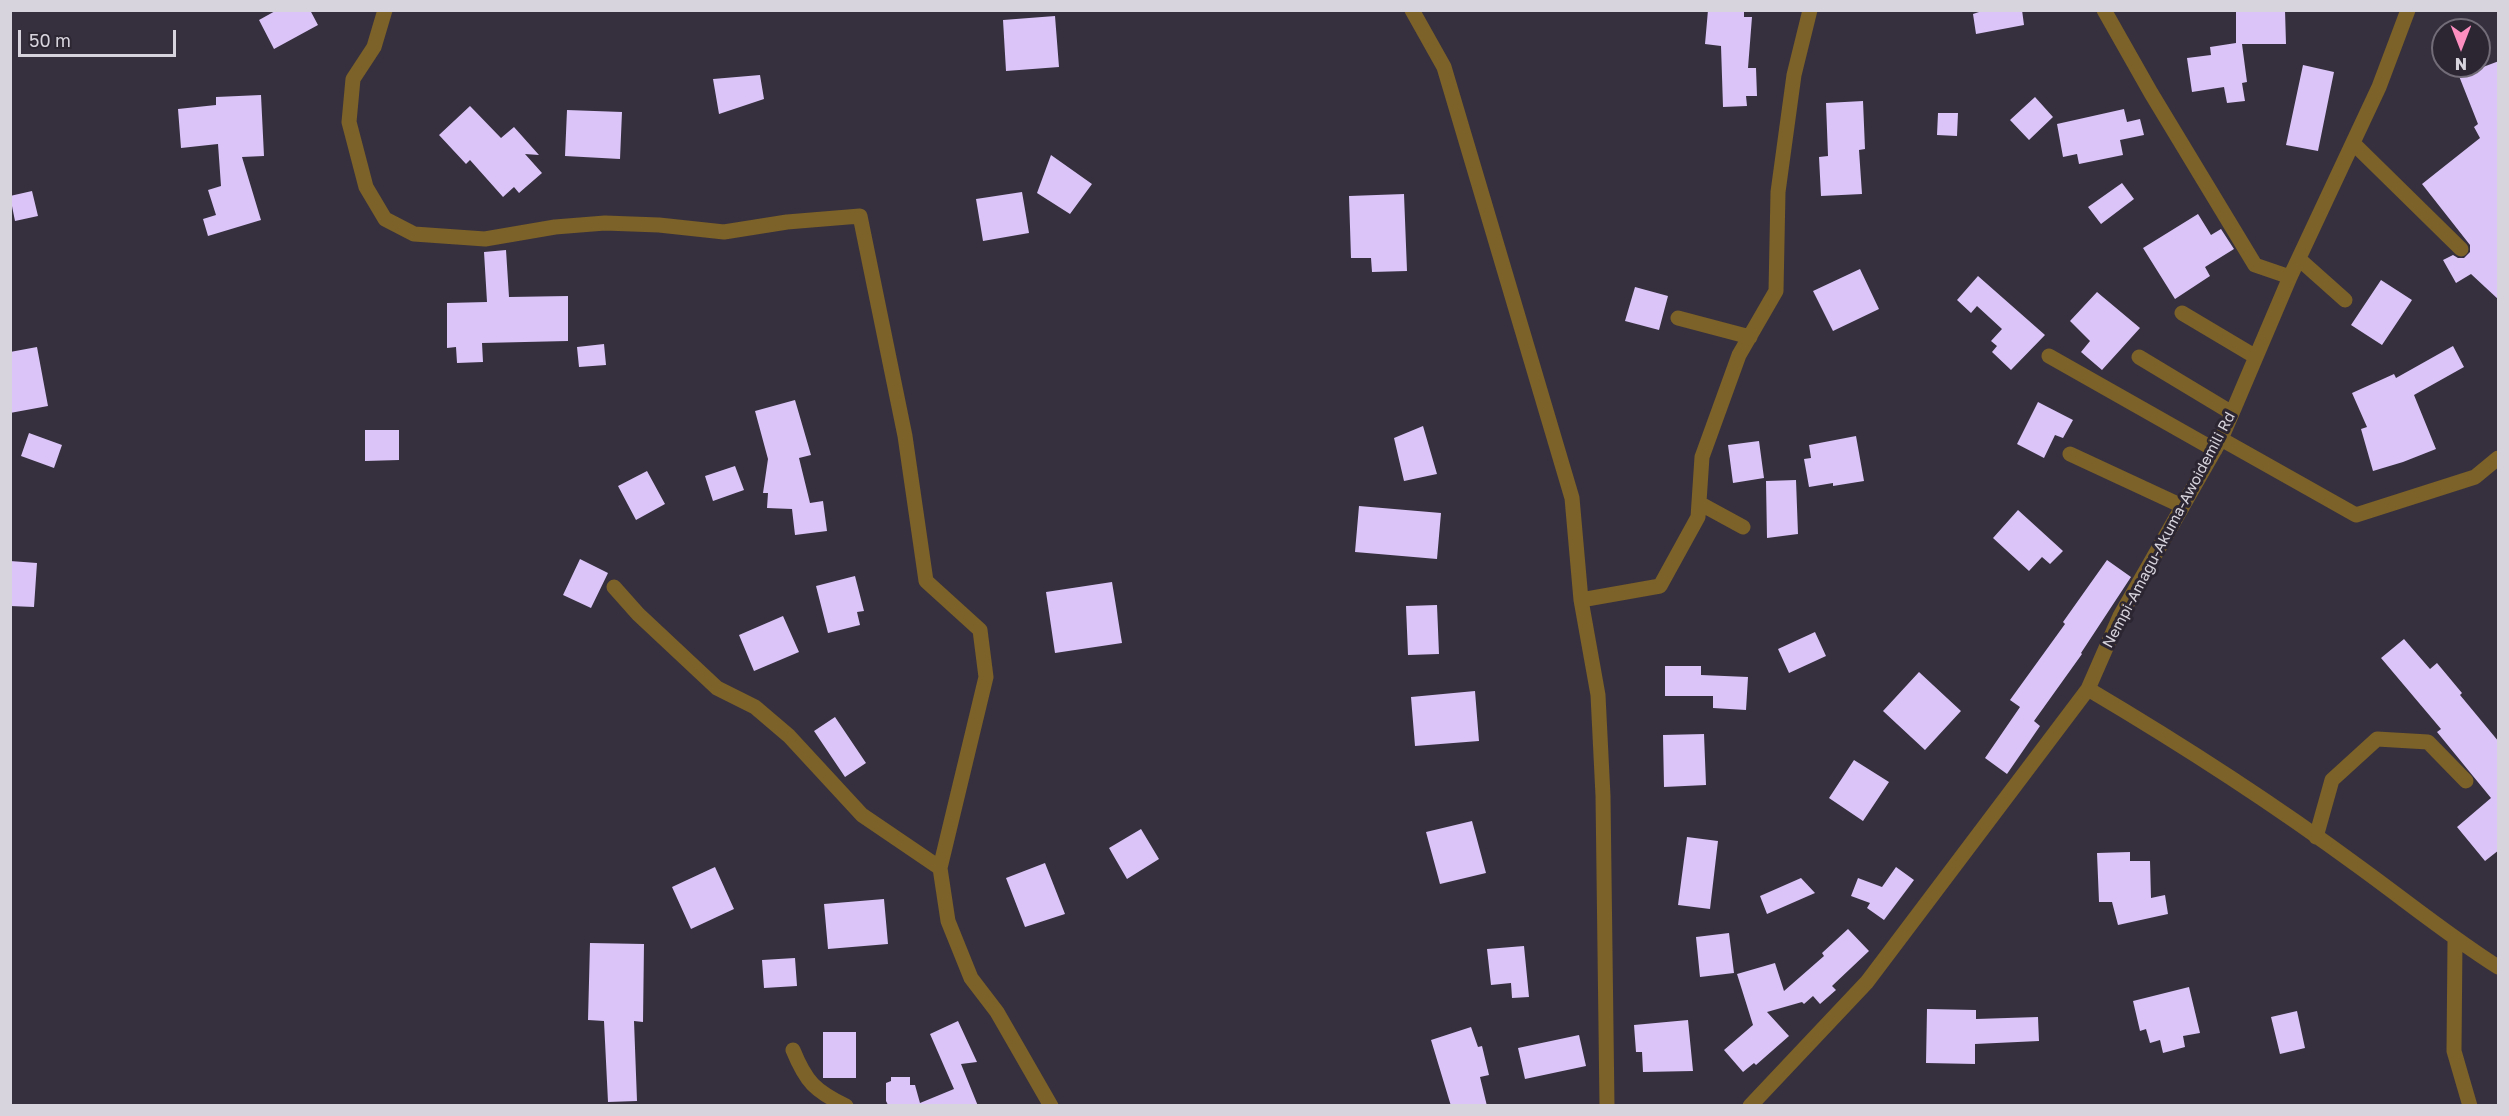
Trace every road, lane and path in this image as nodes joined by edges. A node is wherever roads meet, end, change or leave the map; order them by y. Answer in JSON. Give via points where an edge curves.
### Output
{"nodes":[{"id":1,"x":385,"y":10,"type":"edge"},
{"id":2,"x":1412,"y":10,"type":"edge"},
{"id":3,"x":1810,"y":10,"type":"edge"},
{"id":4,"x":2104,"y":10,"type":"edge"},
{"id":5,"x":2408,"y":10,"type":"edge"},
{"id":6,"x":2353,"y":143,"type":"junction"},
{"id":7,"x":2461,"y":249,"type":"dead end"},
{"id":8,"x":2299,"y":259,"type":"junction"},
{"id":9,"x":2290,"y":277,"type":"junction"},
{"id":10,"x":2346,"y":300,"type":"dead end"},
{"id":11,"x":2182,"y":312,"type":"dead end"},
{"id":12,"x":1678,"y":318,"type":"dead end"},
{"id":13,"x":1750,"y":337,"type":"junction"},
{"id":14,"x":2049,"y":356,"type":"dead end"},
{"id":15,"x":2139,"y":357,"type":"dead end"},
{"id":16,"x":2256,"y":357,"type":"junction"},
{"id":17,"x":2232,"y":413,"type":"junction"},
{"id":18,"x":2218,"y":444,"type":"junction"},
{"id":19,"x":2070,"y":454,"type":"dead end"},
{"id":20,"x":2499,"y":458,"type":"edge"},
{"id":21,"x":1699,"y":503,"type":"junction"},
{"id":22,"x":2182,"y":506,"type":"junction"},
{"id":23,"x":1743,"y":526,"type":"dead end"},
{"id":24,"x":614,"y":587,"type":"dead end"},
{"id":25,"x":1581,"y":600,"type":"junction"},
{"id":26,"x":2088,"y":689,"type":"junction"},
{"id":27,"x":2466,"y":781,"type":"dead end"},
{"id":28,"x":2316,"y":837,"type":"junction"},
{"id":29,"x":940,"y":868,"type":"junction"},
{"id":30,"x":2456,"y":940,"type":"junction"},
{"id":31,"x":2499,"y":967,"type":"edge"},
{"id":32,"x":793,"y":1050,"type":"dead end"},
{"id":33,"x":846,"y":1106,"type":"edge"},
{"id":34,"x":1051,"y":1106,"type":"edge"},
{"id":35,"x":1607,"y":1106,"type":"edge"},
{"id":36,"x":1750,"y":1106,"type":"edge"},
{"id":37,"x":2470,"y":1106,"type":"edge"}],
"edges":[{"from":1,"to":29,"type":"street","via":[[374,47],[353,79],[349,122],[366,187],[385,219],[414,234],[485,239],[604,223],[724,232],[860,216],[905,436],[926,581],[980,630],[986,677]]},
{"from":2,"to":25,"type":"street","via":[[1444,68],[1572,498]]},
{"from":3,"to":13,"type":"street","via":[[1794,75],[1778,192],[1776,291]]},
{"from":4,"to":9,"type":"street","via":[[2255,265]]},
{"from":5,"to":6,"type":"street","name":"Nempi-Amagu-Akuma-Awoidemili Rd"},
{"from":6,"to":7,"type":"street"},
{"from":6,"to":8,"type":"street","name":"Nempi-Amagu-Akuma-Awoidemili Rd"},
{"from":8,"to":9,"type":"street","name":"Nempi-Amagu-Akuma-Awoidemili Rd"},
{"from":8,"to":10,"type":"street"},
{"from":9,"to":16,"type":"street","name":"Nempi-Amagu-Akuma-Awoidemili Rd"},
{"from":11,"to":16,"type":"street"},
{"from":12,"to":13,"type":"street"},
{"from":13,"to":21,"type":"street","via":[[1739,355],[1702,457]]},
{"from":14,"to":18,"type":"street"},
{"from":15,"to":17,"type":"street"},
{"from":16,"to":17,"type":"street","name":"Nempi-Amagu-Akuma-Awoidemili Rd"},
{"from":17,"to":18,"type":"street","name":"Nempi-Amagu-Akuma-Awoidemili Rd"},
{"from":18,"to":20,"type":"street","via":[[2356,515],[2475,477]]},
{"from":18,"to":22,"type":"street","name":"Nempi-Amagu-Akuma-Awoidemili Rd"},
{"from":19,"to":22,"type":"street"},
{"from":21,"to":23,"type":"street"},
{"from":21,"to":25,"type":"street","via":[[1698,517],[1659,586]]},
{"from":22,"to":26,"type":"street","name":"Nempi-Amagu-Akuma-Awoidemili Rd","via":[[2120,616]]},
{"from":24,"to":29,"type":"street","via":[[717,688],[755,707],[789,736],[862,815]]},
{"from":25,"to":35,"type":"street","via":[[1598,695]]},
{"from":26,"to":28,"type":"street","via":[[2172,739]]},
{"from":26,"to":36,"type":"street","name":"Nempi-Amagu-Akuma-Awoidemili Rd","via":[[1867,982]]},
{"from":27,"to":28,"type":"street","via":[[2428,742],[2377,739],[2332,780]]},
{"from":28,"to":30,"type":"street"},
{"from":29,"to":34,"type":"street","via":[[948,921],[971,978],[997,1012]]},
{"from":30,"to":31,"type":"street"},
{"from":30,"to":37,"type":"street","via":[[2454,1052]]},
{"from":32,"to":33,"type":"street","via":[[802,1073],[822,1095]]}]}
